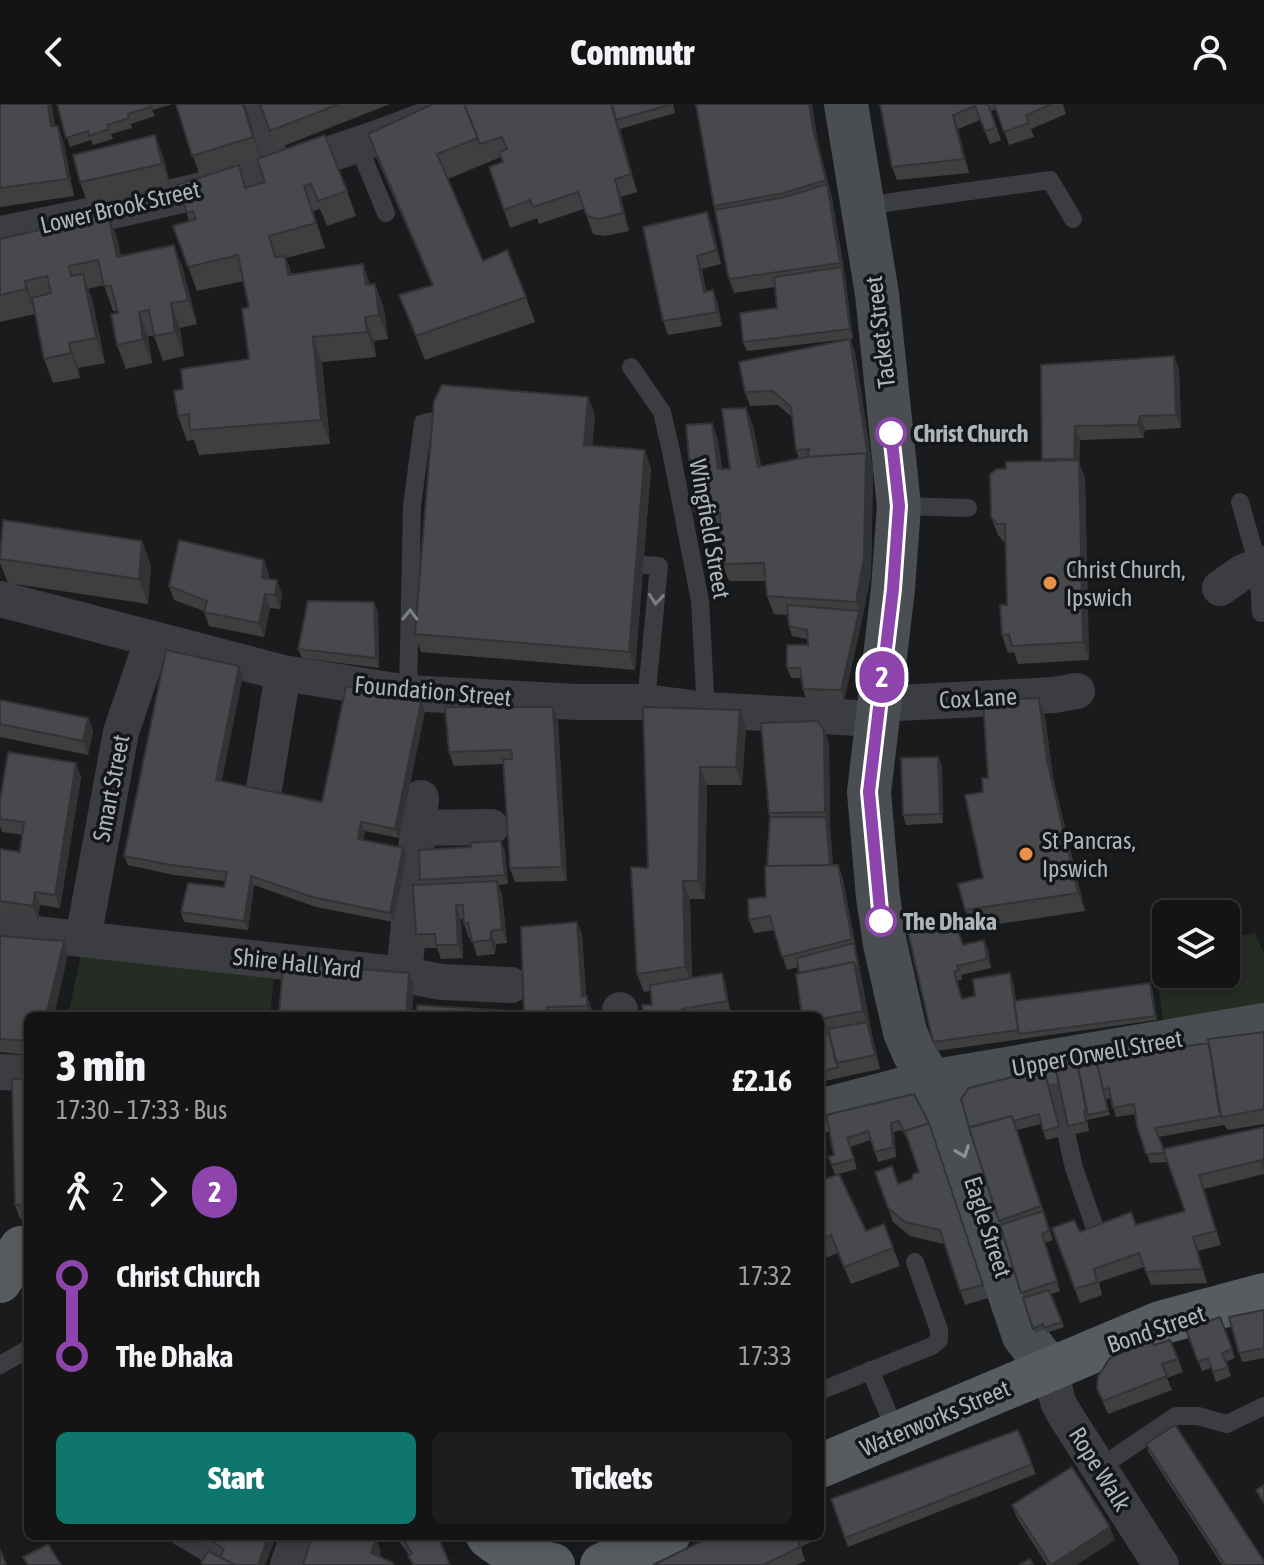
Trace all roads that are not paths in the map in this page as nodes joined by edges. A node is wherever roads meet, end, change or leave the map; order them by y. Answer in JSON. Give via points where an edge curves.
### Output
{"nodes":[{"id":1,"x":251,"y":104,"type":"edge"},
{"id":2,"x":468,"y":104,"type":"edge"},
{"id":3,"x":846,"y":104,"type":"edge"},
{"id":4,"x":358,"y":145,"type":"junction"},
{"id":5,"x":274,"y":170,"type":"junction"},
{"id":6,"x":862,"y":206,"type":"junction"},
{"id":7,"x":386,"y":213,"type":"edge"},
{"id":8,"x":1073,"y":219,"type":"dead end"},
{"id":9,"x":0,"y":234,"type":"edge"},
{"id":10,"x":631,"y":367,"type":"dead end"},
{"id":11,"x":471,"y":416,"type":"edge"},
{"id":12,"x":1240,"y":502,"type":"dead end"},
{"id":13,"x":899,"y":506,"type":"junction"},
{"id":14,"x":968,"y":508,"type":"dead end"},
{"id":15,"x":596,"y":560,"type":"edge"},
{"id":16,"x":1261,"y":565,"type":"edge"},
{"id":17,"x":1220,"y":588,"type":"dead end"},
{"id":18,"x":0,"y":599,"type":"edge"},
{"id":19,"x":1261,"y":613,"type":"dead end"},
{"id":20,"x":152,"y":641,"type":"junction"},
{"id":21,"x":283,"y":673,"type":"junction"},
{"id":22,"x":1077,"y":691,"type":"dead end"},
{"id":23,"x":408,"y":693,"type":"junction"},
{"id":24,"x":646,"y":702,"type":"junction"},
{"id":25,"x":706,"y":710,"type":"junction"},
{"id":26,"x":878,"y":711,"type":"junction"},
{"id":27,"x":264,"y":789,"type":"edge"},
{"id":28,"x":491,"y":827,"type":"dead end"},
{"id":29,"x":0,"y":930,"type":"edge"},
{"id":30,"x":83,"y":939,"type":"junction"},
{"id":31,"x":404,"y":975,"type":"junction"},
{"id":32,"x":511,"y":985,"type":"dead end"},
{"id":33,"x":1264,"y":1025,"type":"edge"},
{"id":34,"x":1050,"y":1061,"type":"junction"},
{"id":35,"x":0,"y":1072,"type":"edge"},
{"id":36,"x":24,"y":1073,"type":"edge"},
{"id":37,"x":930,"y":1082,"type":"junction"},
{"id":38,"x":824,"y":1110,"type":"edge"},
{"id":39,"x":1096,"y":1231,"type":"edge"},
{"id":40,"x":915,"y":1262,"type":"dead end"},
{"id":41,"x":1264,"y":1295,"type":"edge"},
{"id":42,"x":24,"y":1351,"type":"edge"},
{"id":43,"x":0,"y":1365,"type":"edge"},
{"id":44,"x":1050,"y":1369,"type":"junction"},
{"id":45,"x":870,"y":1370,"type":"junction"},
{"id":46,"x":824,"y":1389,"type":"edge"},
{"id":47,"x":1264,"y":1406,"type":"edge"},
{"id":48,"x":897,"y":1434,"type":"junction"},
{"id":49,"x":824,"y":1464,"type":"edge"},
{"id":50,"x":1099,"y":1468,"type":"junction"},
{"id":51,"x":185,"y":1540,"type":"edge"},
{"id":52,"x":297,"y":1540,"type":"edge"},
{"id":53,"x":460,"y":1540,"type":"edge"},
{"id":54,"x":483,"y":1540,"type":"edge"},
{"id":55,"x":494,"y":1540,"type":"edge"},
{"id":56,"x":659,"y":1540,"type":"edge"},
{"id":57,"x":225,"y":1563,"type":"edge"},
{"id":58,"x":288,"y":1565,"type":"edge"},
{"id":59,"x":473,"y":1565,"type":"edge"},
{"id":60,"x":499,"y":1565,"type":"edge"},
{"id":61,"x":553,"y":1565,"type":"edge"},
{"id":62,"x":602,"y":1565,"type":"edge"},
{"id":63,"x":1161,"y":1565,"type":"edge"}],
"edges":[{"from":1,"to":5,"type":"street"},
{"from":2,"to":4,"type":"street","name":"Lower Brook Street"},
{"from":3,"to":6,"type":"street","name":"Tacket Street"},
{"from":4,"to":5,"type":"street","name":"Lower Brook Street"},
{"from":4,"to":7,"type":"lane"},
{"from":5,"to":9,"type":"street","name":"Lower Brook Street"},
{"from":6,"to":8,"type":"lane","via":[[1050,180]]},
{"from":6,"to":13,"type":"street","name":"Tacket Street","via":[[877,294]]},
{"from":10,"to":25,"type":"lane","name":"Wingfield Street","via":[[662,412],[671,451],[700,601]]},
{"from":23,"to":11,"type":"lane","one_way":true,"via":[[412,506],[423,423]]},
{"from":12,"to":16,"type":"lane"},
{"from":13,"to":14,"type":"lane"},
{"from":13,"to":26,"type":"street","name":"Tacket Street"},
{"from":15,"to":24,"type":"lane","one_way":true,"via":[[659,566]]},
{"from":16,"to":17,"type":"street"},
{"from":16,"to":19,"type":"lane"},
{"from":18,"to":20,"type":"street","name":"Foundation Street"},
{"from":20,"to":21,"type":"street","name":"Foundation Street"},
{"from":20,"to":30,"type":"street","name":"Smart Street","via":[[121,732]]},
{"from":21,"to":23,"type":"street","name":"Foundation Street"},
{"from":21,"to":27,"type":"street"},
{"from":22,"to":26,"type":"street","name":"Cox Lane"},
{"from":23,"to":24,"type":"street","name":"Foundation Street"},
{"from":24,"to":25,"type":"street","name":"Foundation Street"},
{"from":25,"to":26,"type":"street","name":"Foundation Street"},
{"from":26,"to":37,"type":"street","name":"Eagle Street","via":[[869,792],[878,897],[897,1004]]},
{"from":28,"to":31,"type":"street","via":[[419,813]]},
{"from":29,"to":30,"type":"street","name":"Shire Hall Yard"},
{"from":30,"to":31,"type":"street","name":"Shire Hall Yard"},
{"from":31,"to":32,"type":"street","name":"Shire Hall Yard"},
{"from":33,"to":34,"type":"street","name":"Upper Orwell Street"},
{"from":34,"to":37,"type":"street","name":"Upper Orwell Street"},
{"from":34,"to":39,"type":"lane","via":[[1074,1168]]},
{"from":35,"to":36,"type":"street"},
{"from":37,"to":38,"type":"street","name":"Upper Orwell Street"},
{"from":37,"to":44,"type":"street","name":"Eagle Street","one_way":true,"via":[[946,1108],[1024,1336]]},
{"from":40,"to":45,"type":"lane","via":[[939,1340]]},
{"from":41,"to":44,"type":"main road","name":"Bond Street","via":[[1160,1323]]},
{"from":42,"to":43,"type":"lane"},
{"from":44,"to":48,"type":"main road","name":"Waterworks Street"},
{"from":44,"to":50,"type":"street","name":"Rope Walk","via":[[1058,1402]]},
{"from":45,"to":46,"type":"lane"},
{"from":45,"to":48,"type":"lane"},
{"from":47,"to":50,"type":"lane","via":[[1227,1424],[1176,1416]]},
{"from":48,"to":49,"type":"main road","name":"Waterworks Street"},
{"from":50,"to":63,"type":"street","name":"Rope Walk"},
{"from":51,"to":57,"type":"lane"},
{"from":52,"to":58,"type":"street"},
{"from":53,"to":59,"type":"main road"},
{"from":54,"to":60,"type":"street"},
{"from":55,"to":61,"type":"main road","via":[[529,1561]]},
{"from":56,"to":62,"type":"main road"}]}
